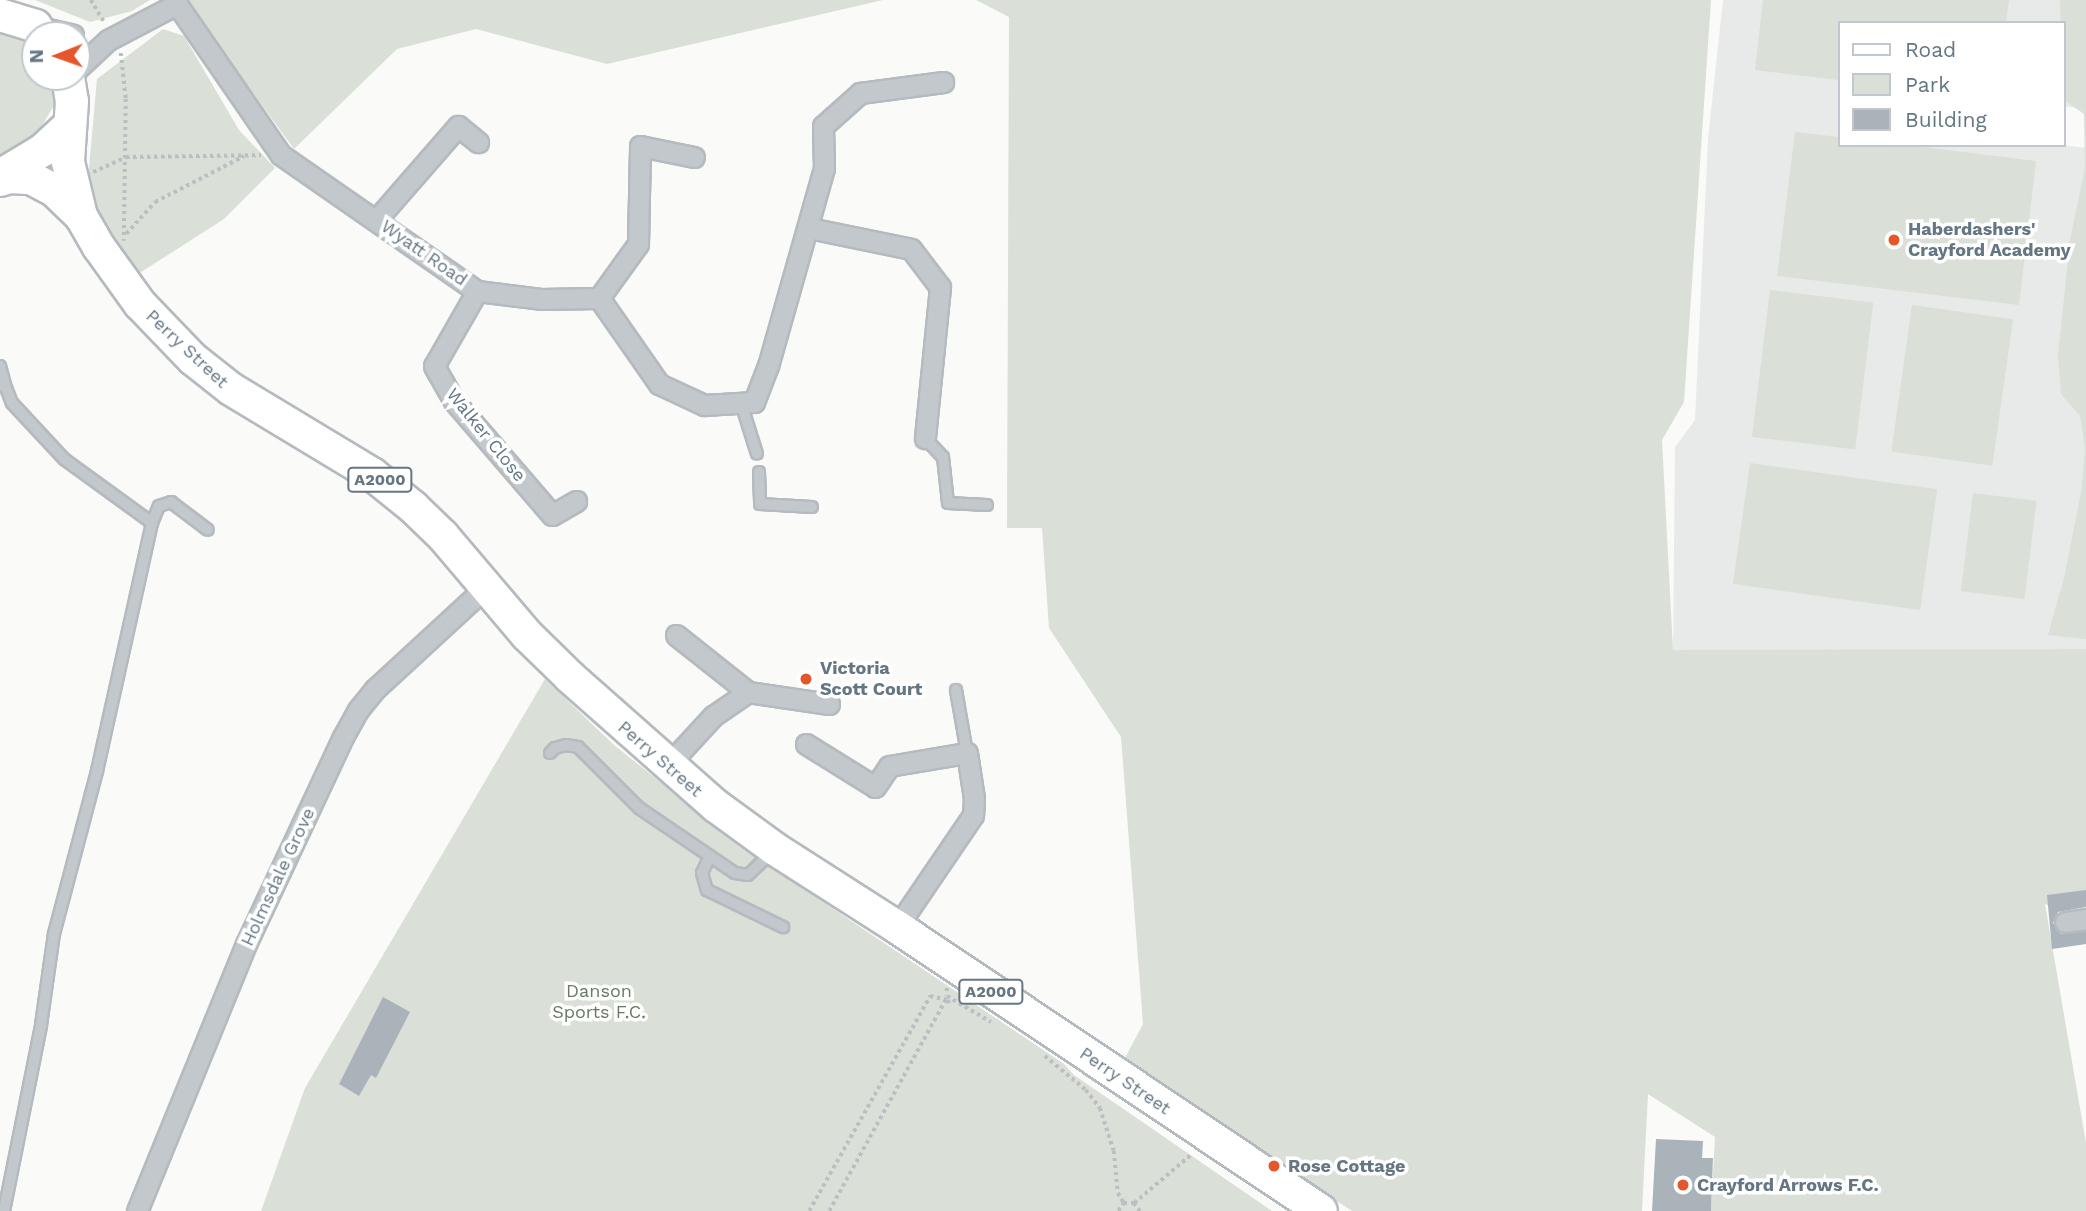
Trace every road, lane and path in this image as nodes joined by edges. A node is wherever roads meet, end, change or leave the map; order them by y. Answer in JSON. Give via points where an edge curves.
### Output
{"nodes":[{"id":1,"x":90,"y":0,"type":"edge"},
{"id":2,"x":176,"y":2,"type":"edge"},
{"id":3,"x":91,"y":36,"type":"edge"},
{"id":4,"x":112,"y":38,"type":"junction"},
{"id":5,"x":91,"y":57,"type":"edge"},
{"id":6,"x":943,"y":82,"type":"dead end"},
{"id":7,"x":70,"y":91,"type":"edge"},
{"id":8,"x":69,"y":126,"type":"junction"},
{"id":9,"x":478,"y":142,"type":"dead end"},
{"id":10,"x":245,"y":155,"type":"junction"},
{"id":11,"x":281,"y":155,"type":"junction"},
{"id":12,"x":126,"y":157,"type":"junction"},
{"id":13,"x":694,"y":157,"type":"dead end"},
{"id":14,"x":85,"y":175,"type":"dead end"},
{"id":15,"x":0,"y":178,"type":"edge"},
{"id":16,"x":81,"y":216,"type":"junction"},
{"id":17,"x":376,"y":220,"type":"junction"},
{"id":18,"x":809,"y":228,"type":"junction"},
{"id":19,"x":126,"y":233,"type":"junction"},
{"id":20,"x":119,"y":237,"type":"dead end"},
{"id":21,"x":123,"y":245,"type":"dead end"},
{"id":22,"x":477,"y":291,"type":"junction"},
{"id":23,"x":599,"y":298,"type":"junction"},
{"id":24,"x":0,"y":366,"type":"edge"},
{"id":25,"x":3,"y":385,"type":"edge"},
{"id":26,"x":741,"y":403,"type":"junction"},
{"id":27,"x":925,"y":438,"type":"joint"},
{"id":28,"x":757,"y":454,"type":"dead end"},
{"id":29,"x":759,"y":472,"type":"dead end"},
{"id":30,"x":576,"y":501,"type":"dead end"},
{"id":31,"x":987,"y":505,"type":"dead end"},
{"id":32,"x":813,"y":507,"type":"dead end"},
{"id":33,"x":152,"y":523,"type":"junction"},
{"id":34,"x":208,"y":530,"type":"dead end"},
{"id":35,"x":486,"y":587,"type":"junction"},
{"id":36,"x":677,"y":635,"type":"dead end"},
{"id":37,"x":956,"y":690,"type":"dead end"},
{"id":38,"x":748,"y":692,"type":"junction"},
{"id":39,"x":830,"y":704,"type":"dead end"},
{"id":40,"x":806,"y":744,"type":"dead end"},
{"id":41,"x":550,"y":753,"type":"dead end"},
{"id":42,"x":967,"y":753,"type":"junction"},
{"id":43,"x":667,"y":766,"type":"junction"},
{"id":44,"x":775,"y":849,"type":"junction"},
{"id":45,"x":709,"y":856,"type":"junction"},
{"id":46,"x":2086,"y":919,"type":"edge"},
{"id":47,"x":2065,"y":922,"type":"dead end"},
{"id":48,"x":897,"y":927,"type":"junction"},
{"id":49,"x":783,"y":928,"type":"dead end"},
{"id":50,"x":947,"y":1000,"type":"junction"},
{"id":51,"x":950,"y":1007,"type":"dead end"},
{"id":52,"x":1078,"y":1084,"type":"dead end"},
{"id":53,"x":1206,"y":1135,"type":"junction"},
{"id":54,"x":1124,"y":1203,"type":"junction"},
{"id":55,"x":1134,"y":1203,"type":"junction"},
{"id":56,"x":4,"y":1211,"type":"edge"},
{"id":57,"x":137,"y":1211,"type":"edge"},
{"id":58,"x":809,"y":1211,"type":"edge"},
{"id":59,"x":829,"y":1211,"type":"edge"},
{"id":60,"x":1118,"y":1211,"type":"edge"},
{"id":61,"x":1140,"y":1211,"type":"edge"},
{"id":62,"x":1321,"y":1211,"type":"edge"}],
"edges":[{"from":1,"to":4,"type":"path"},
{"from":2,"to":4,"type":"street","name":"Wyatt Road"},
{"from":2,"to":11,"type":"street","name":"Wyatt Road"},
{"from":3,"to":4,"type":"street"},
{"from":4,"to":5,"type":"street","name":"Wyatt Road"},
{"from":4,"to":12,"type":"path","via":[[126,99]]},
{"from":6,"to":18,"type":"street","via":[[860,93],[823,126],[824,168]]},
{"from":7,"to":8,"type":"main road","name":"Perry Street"},
{"from":8,"to":15,"type":"main road","via":[[43,150]]},
{"from":8,"to":16,"type":"main road","name":"Perry Street","number":"A2000","via":[[71,179]]},
{"from":9,"to":17,"type":"street","via":[[458,126]]},
{"from":10,"to":11,"type":"path"},
{"from":10,"to":12,"type":"path"},
{"from":10,"to":19,"type":"path","via":[[155,202]]},
{"from":11,"to":17,"type":"street","name":"Wyatt Road"},
{"from":12,"to":14,"type":"path"},
{"from":12,"to":19,"type":"path"},
{"from":13,"to":23,"type":"street","via":[[640,146],[638,244]]},
{"from":15,"to":16,"type":"main road","name":"Perry Street","number":"A2000","via":[[31,178],[55,191]]},
{"from":16,"to":35,"type":"main road","name":"Perry Street","number":"A2000","via":[[140,304],[193,359],[231,389],[372,474],[443,536]]},
{"from":17,"to":22,"type":"street","name":"Wyatt Road"},
{"from":18,"to":26,"type":"street","via":[[754,402]]},
{"from":18,"to":27,"type":"street","via":[[911,249],[940,287]]},
{"from":19,"to":20,"type":"path"},
{"from":19,"to":21,"type":"path"},
{"from":22,"to":23,"type":"street","name":"Wyatt Road","via":[[541,299]]},
{"from":22,"to":30,"type":"street","name":"Walker Close","via":[[435,366],[454,401],[552,515]]},
{"from":23,"to":26,"type":"street","via":[[659,384],[704,405]]},
{"from":24,"to":25,"type":"lane"},
{"from":25,"to":33,"type":"lane","via":[[12,402],[64,459]]},
{"from":26,"to":28,"type":"lane"},
{"from":27,"to":31,"type":"lane","via":[[943,457],[948,503]]},
{"from":29,"to":32,"type":"lane","via":[[760,505]]},
{"from":33,"to":34,"type":"lane","via":[[159,506],[171,502]]},
{"from":33,"to":56,"type":"lane","via":[[97,771],[54,934]]},
{"from":35,"to":43,"type":"main road","name":"Perry Street","number":"A2000","via":[[570,677]]},
{"from":35,"to":57,"type":"street","name":"Holmsdale Grove","via":[[375,689],[348,728],[246,944]]},
{"from":36,"to":38,"type":"street"},
{"from":37,"to":42,"type":"lane"},
{"from":38,"to":39,"type":"street"},
{"from":38,"to":43,"type":"street","via":[[713,716]]},
{"from":40,"to":42,"type":"street","via":[[874,788],[889,766]]},
{"from":41,"to":45,"type":"lane","via":[[566,745],[578,747],[639,808]]},
{"from":42,"to":48,"type":"street","via":[[973,815]]},
{"from":43,"to":44,"type":"main road","name":"Perry Street","number":"A2000"},
{"from":44,"to":45,"type":"lane","via":[[748,874],[735,873]]},
{"from":44,"to":48,"type":"main road","name":"Perry Street","number":"A2000"},
{"from":45,"to":49,"type":"lane","via":[[702,873],[707,890]]},
{"from":46,"to":47,"type":"street"},
{"from":48,"to":53,"type":"main road","name":"Perry Street","number":"A2000"},
{"from":50,"to":51,"type":"path"},
{"from":50,"to":58,"type":"path","via":[[930,996]]},
{"from":50,"to":59,"type":"path"},
{"from":52,"to":54,"type":"path","via":[[1106,1120],[1118,1193]]},
{"from":53,"to":55,"type":"path","via":[[1187,1160]]},
{"from":53,"to":62,"type":"main road","name":"Perry Street","number":"A2000"},
{"from":54,"to":55,"type":"path"},
{"from":54,"to":60,"type":"path"},
{"from":55,"to":61,"type":"path"}]}
